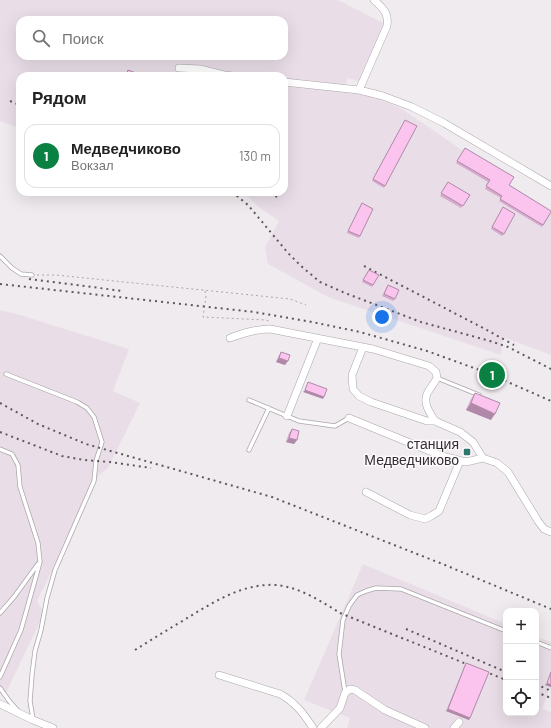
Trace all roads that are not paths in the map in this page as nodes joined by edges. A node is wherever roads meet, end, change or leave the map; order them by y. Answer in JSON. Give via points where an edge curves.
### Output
{"nodes":[{"id":1,"x":374,"y":0,"type":"edge"},
{"id":2,"x":179,"y":68,"type":"dead end"},
{"id":3,"x":212,"y":72,"type":"edge"},
{"id":4,"x":288,"y":82,"type":"edge"},
{"id":5,"x":359,"y":90,"type":"junction"},
{"id":6,"x":551,"y":186,"type":"edge"},
{"id":7,"x":0,"y":256,"type":"edge"},
{"id":8,"x":32,"y":275,"type":"road end"},
{"id":9,"x":230,"y":338,"type":"dead end"},
{"id":10,"x":318,"y":338,"type":"junction"},
{"id":11,"x":364,"y":348,"type":"junction"},
{"id":12,"x":6,"y":374,"type":"dead end"},
{"id":13,"x":437,"y":378,"type":"junction"},
{"id":14,"x":486,"y":398,"type":"edge"},
{"id":15,"x":249,"y":400,"type":"dead end"},
{"id":16,"x":268,"y":408,"type":"junction"},
{"id":17,"x":288,"y":416,"type":"junction"},
{"id":18,"x":349,"y":418,"type":"joint"},
{"id":19,"x":435,"y":421,"type":"junction"},
{"id":20,"x":0,"y":449,"type":"edge"},
{"id":21,"x":249,"y":450,"type":"dead end"},
{"id":22,"x":483,"y":458,"type":"junction"},
{"id":23,"x":460,"y":461,"type":"junction"},
{"id":24,"x":366,"y":492,"type":"dead end"},
{"id":25,"x":551,"y":532,"type":"edge"},
{"id":26,"x":40,"y":562,"type":"junction"},
{"id":27,"x":0,"y":613,"type":"edge"},
{"id":28,"x":503,"y":629,"type":"edge"},
{"id":29,"x":539,"y":643,"type":"edge"},
{"id":30,"x":551,"y":648,"type":"edge"},
{"id":31,"x":219,"y":675,"type":"dead end"},
{"id":32,"x":0,"y":677,"type":"edge"},
{"id":33,"x":0,"y":688,"type":"edge"},
{"id":34,"x":345,"y":694,"type":"junction"},
{"id":35,"x":0,"y":704,"type":"edge"},
{"id":36,"x":22,"y":715,"type":"junction"},
{"id":37,"x":33,"y":720,"type":"junction"},
{"id":38,"x":459,"y":722,"type":"dead end"},
{"id":39,"x":53,"y":728,"type":"edge"},
{"id":40,"x":313,"y":728,"type":"edge"},
{"id":41,"x":321,"y":728,"type":"edge"},
{"id":42,"x":425,"y":728,"type":"edge"},
{"id":43,"x":454,"y":728,"type":"edge"}],
"edges":[{"from":1,"to":5,"type":"street","via":[[384,9],[388,26]]},
{"from":2,"to":3,"type":"street"},
{"from":4,"to":5,"type":"street"},
{"from":5,"to":6,"type":"street","via":[[412,107]]},
{"from":7,"to":8,"type":"lane","via":[[20,274]]},
{"from":9,"to":10,"type":"street","via":[[257,329],[270,328]]},
{"from":10,"to":11,"type":"street"},
{"from":10,"to":17,"type":"street"},
{"from":11,"to":13,"type":"street","via":[[429,366],[436,372]]},
{"from":11,"to":19,"type":"street","via":[[352,376],[353,389],[359,396],[427,421]]},
{"from":12,"to":37,"type":"lane","via":[[87,408],[94,417],[102,442],[94,480],[47,598],[32,675],[30,701]]},
{"from":13,"to":14,"type":"lane"},
{"from":13,"to":19,"type":"street","via":[[426,394],[428,410]]},
{"from":15,"to":16,"type":"lane"},
{"from":16,"to":17,"type":"lane"},
{"from":16,"to":21,"type":"lane"},
{"from":17,"to":18,"type":"lane","via":[[300,421],[335,426]]},
{"from":18,"to":23,"type":"street"},
{"from":19,"to":22,"type":"street","via":[[460,432],[473,442]]},
{"from":20,"to":26,"type":"lane","via":[[12,454],[18,465],[20,487],[38,543]]},
{"from":22,"to":23,"type":"street"},
{"from":22,"to":25,"type":"street","via":[[497,463],[508,472],[538,521]]},
{"from":23,"to":24,"type":"street","via":[[439,511],[425,519]]},
{"from":26,"to":27,"type":"lane"},
{"from":26,"to":32,"type":"lane","via":[[21,630]]},
{"from":28,"to":34,"type":"lane","via":[[401,589],[376,588],[366,591],[357,595],[343,620],[339,654]]},
{"from":29,"to":30,"type":"lane"},
{"from":31,"to":40,"type":"street","via":[[289,699]]},
{"from":33,"to":36,"type":"lane"},
{"from":34,"to":41,"type":"street","via":[[340,708]]},
{"from":34,"to":42,"type":"street","via":[[350,689],[355,690],[385,710]]},
{"from":35,"to":36,"type":"street"},
{"from":36,"to":37,"type":"street"},
{"from":37,"to":39,"type":"street"},
{"from":38,"to":43,"type":"street"}]}
